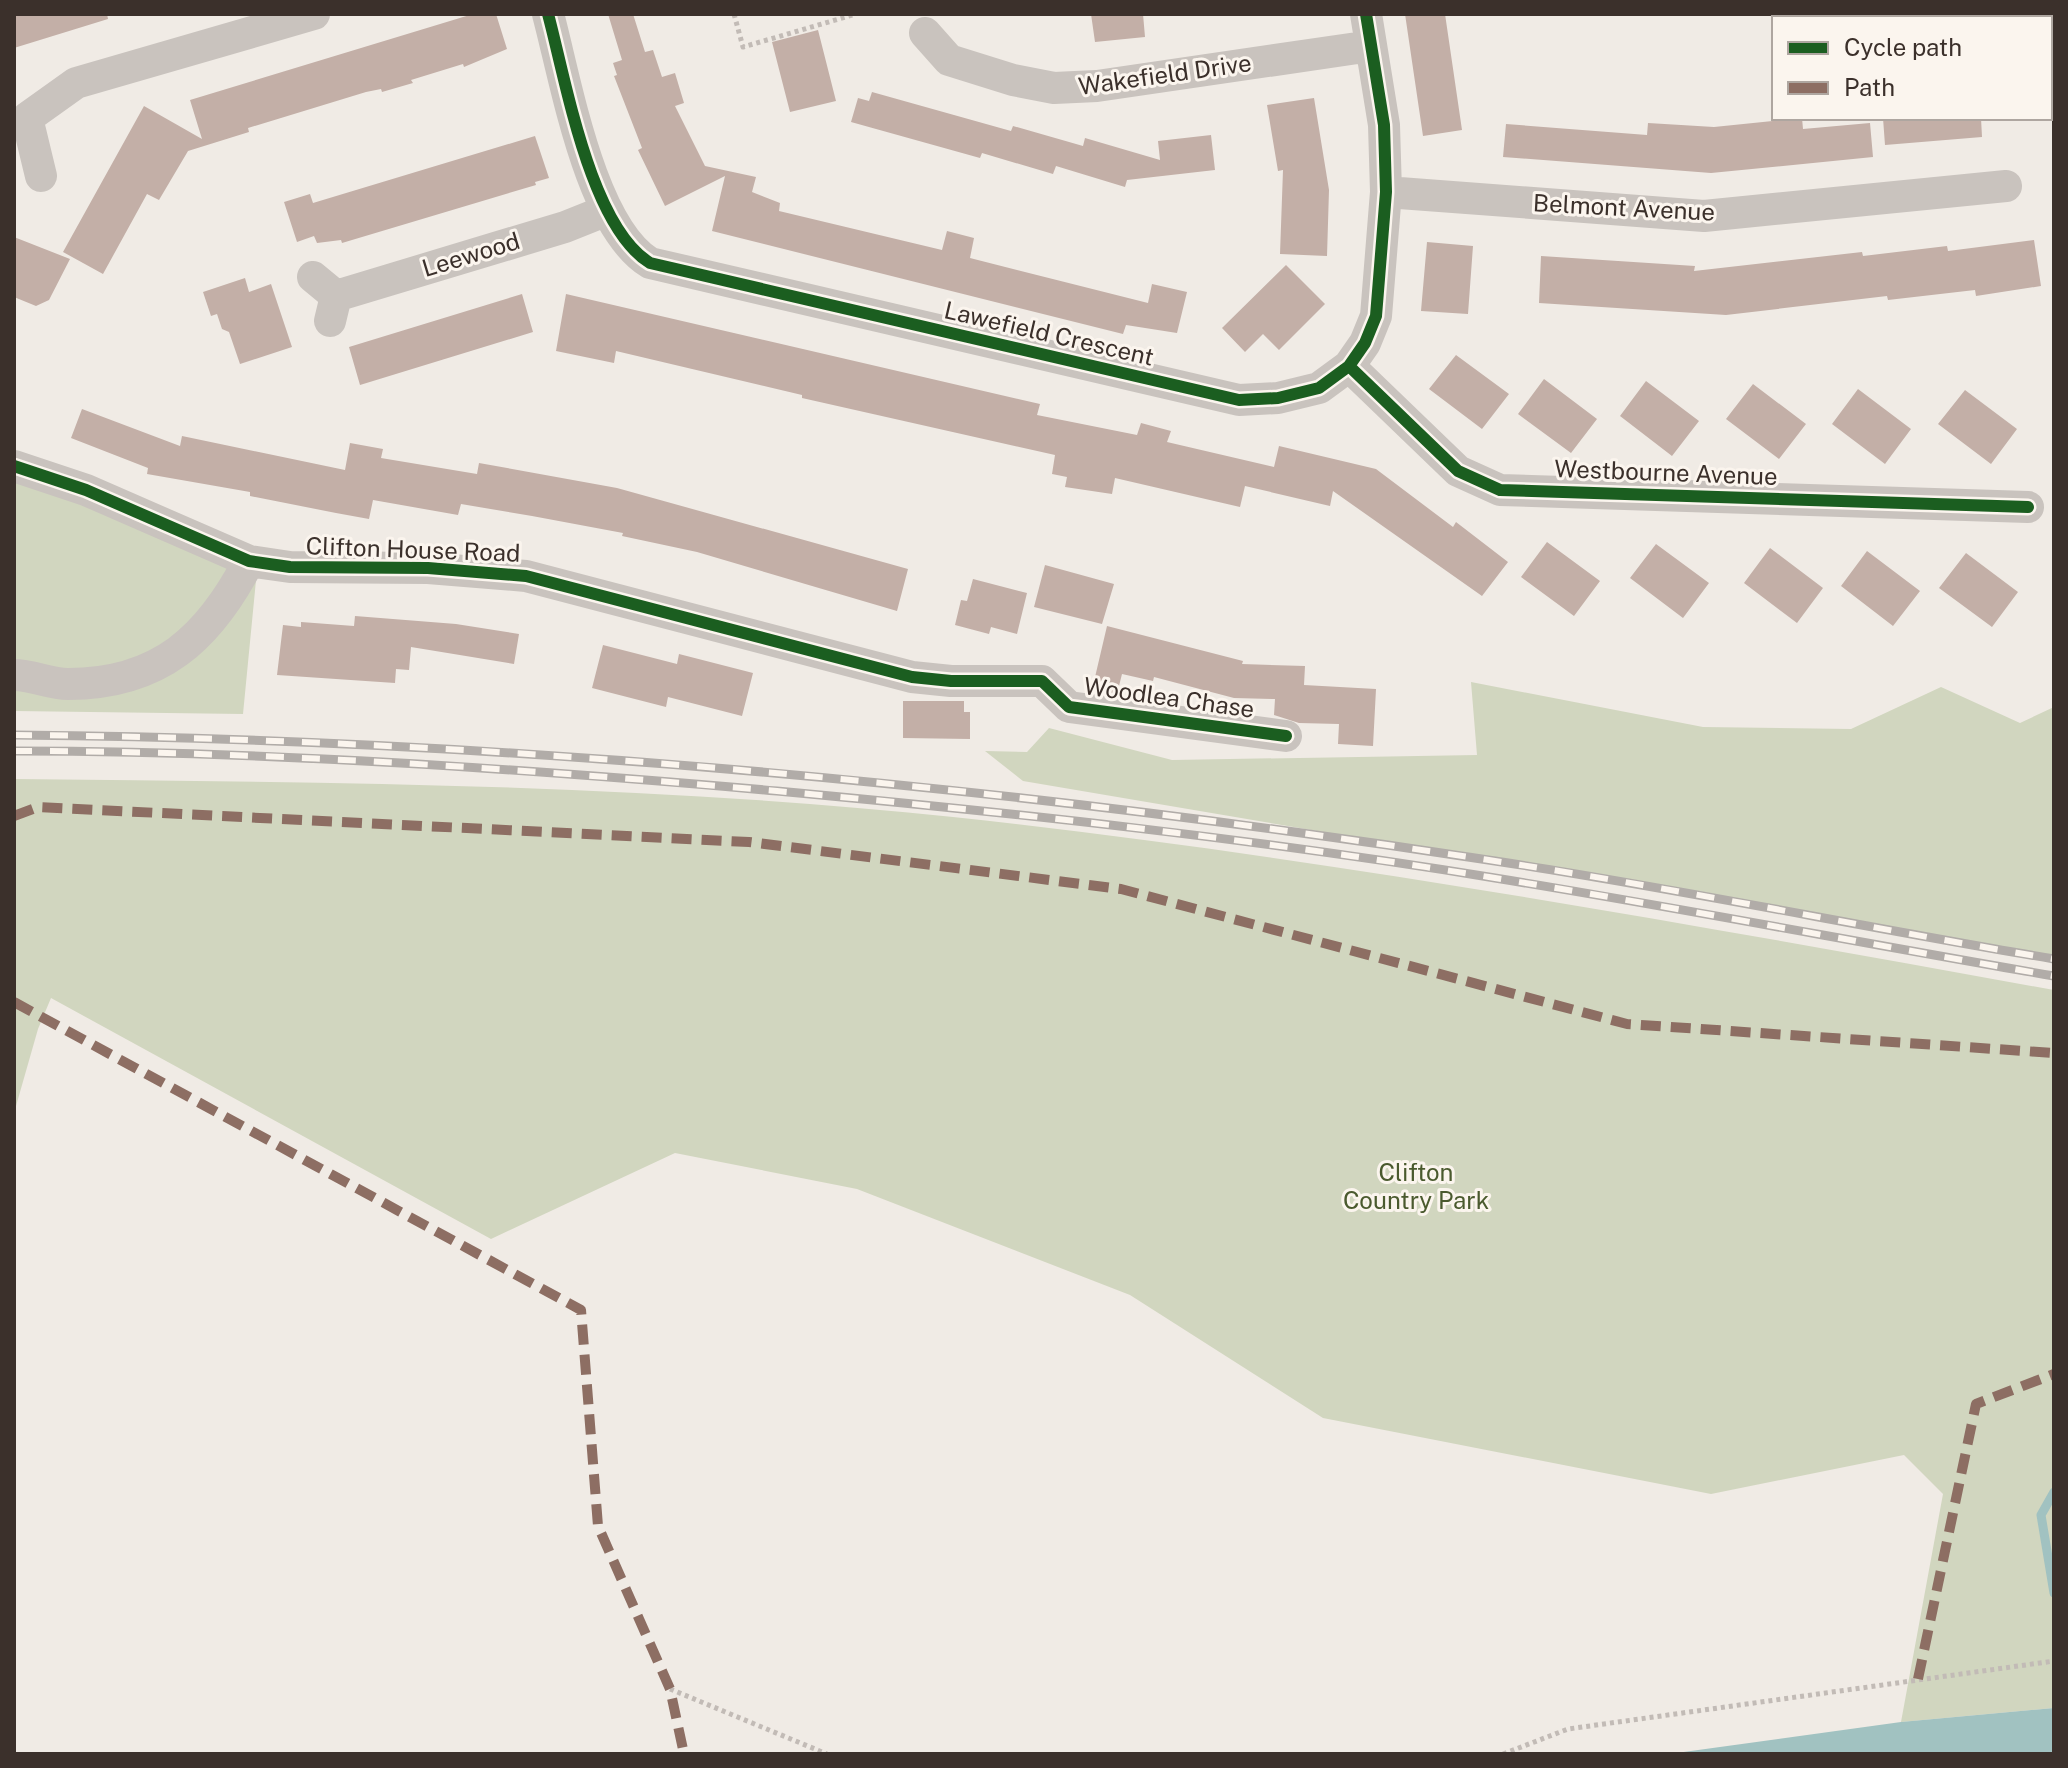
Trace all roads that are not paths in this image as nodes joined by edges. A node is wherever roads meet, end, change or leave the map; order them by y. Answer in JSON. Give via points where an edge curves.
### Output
{"nodes":[{"id":1,"x":314,"y":14,"type":"edge"},
{"id":2,"x":548,"y":14,"type":"edge"},
{"id":3,"x":1366,"y":14,"type":"edge"},
{"id":4,"x":925,"y":33,"type":"dead end"},
{"id":5,"x":1371,"y":46,"type":"junction"},
{"id":6,"x":41,"y":176,"type":"dead end"},
{"id":7,"x":2014,"y":184,"type":"dead end"},
{"id":8,"x":1386,"y":192,"type":"junction"},
{"id":9,"x":605,"y":211,"type":"junction"},
{"id":10,"x":326,"y":298,"type":"dead end"},
{"id":11,"x":1349,"y":366,"type":"junction"},
{"id":12,"x":14,"y":466,"type":"edge"},
{"id":13,"x":2028,"y":507,"type":"dead end"},
{"id":14,"x":249,"y":561,"type":"junction"},
{"id":15,"x":14,"y":675,"type":"edge"},
{"id":16,"x":912,"y":677,"type":"joint"},
{"id":17,"x":1286,"y":736,"type":"dead end"}],
"edges":[{"from":1,"to":6,"type":"street","via":[[76,83],[27,118]]},
{"from":2,"to":9,"type":"street","name":"Lawefield Crescent"},
{"from":3,"to":5,"type":"street","name":"Lawefield Crescent"},
{"from":4,"to":5,"type":"street","name":"Wakefield Drive","via":[[949,60],[1054,88]]},
{"from":5,"to":8,"type":"street","name":"Lawefield Crescent","via":[[1384,125]]},
{"from":7,"to":8,"type":"street","name":"Belmont Avenue","via":[[1704,216]]},
{"from":8,"to":11,"type":"street","name":"Lawefield Crescent","via":[[1376,316]]},
{"from":9,"to":10,"type":"street","name":"Leewood"},
{"from":9,"to":11,"type":"street","name":"Lawefield Crescent","via":[[637,255],[650,263],[1239,400],[1319,388]]},
{"from":11,"to":13,"type":"street","name":"Westbourne Avenue","via":[[1458,471],[1500,490]]},
{"from":12,"to":14,"type":"street","name":"Clifton House Road","via":[[86,490]]},
{"from":14,"to":15,"type":"street","via":[[221,611],[175,656],[95,683],[64,684]]},
{"from":14,"to":16,"type":"street","name":"Clifton House Road","via":[[526,576]]},
{"from":16,"to":17,"type":"street","name":"Woodlea Chase","via":[[951,681],[1045,669],[1069,707]]}]}
